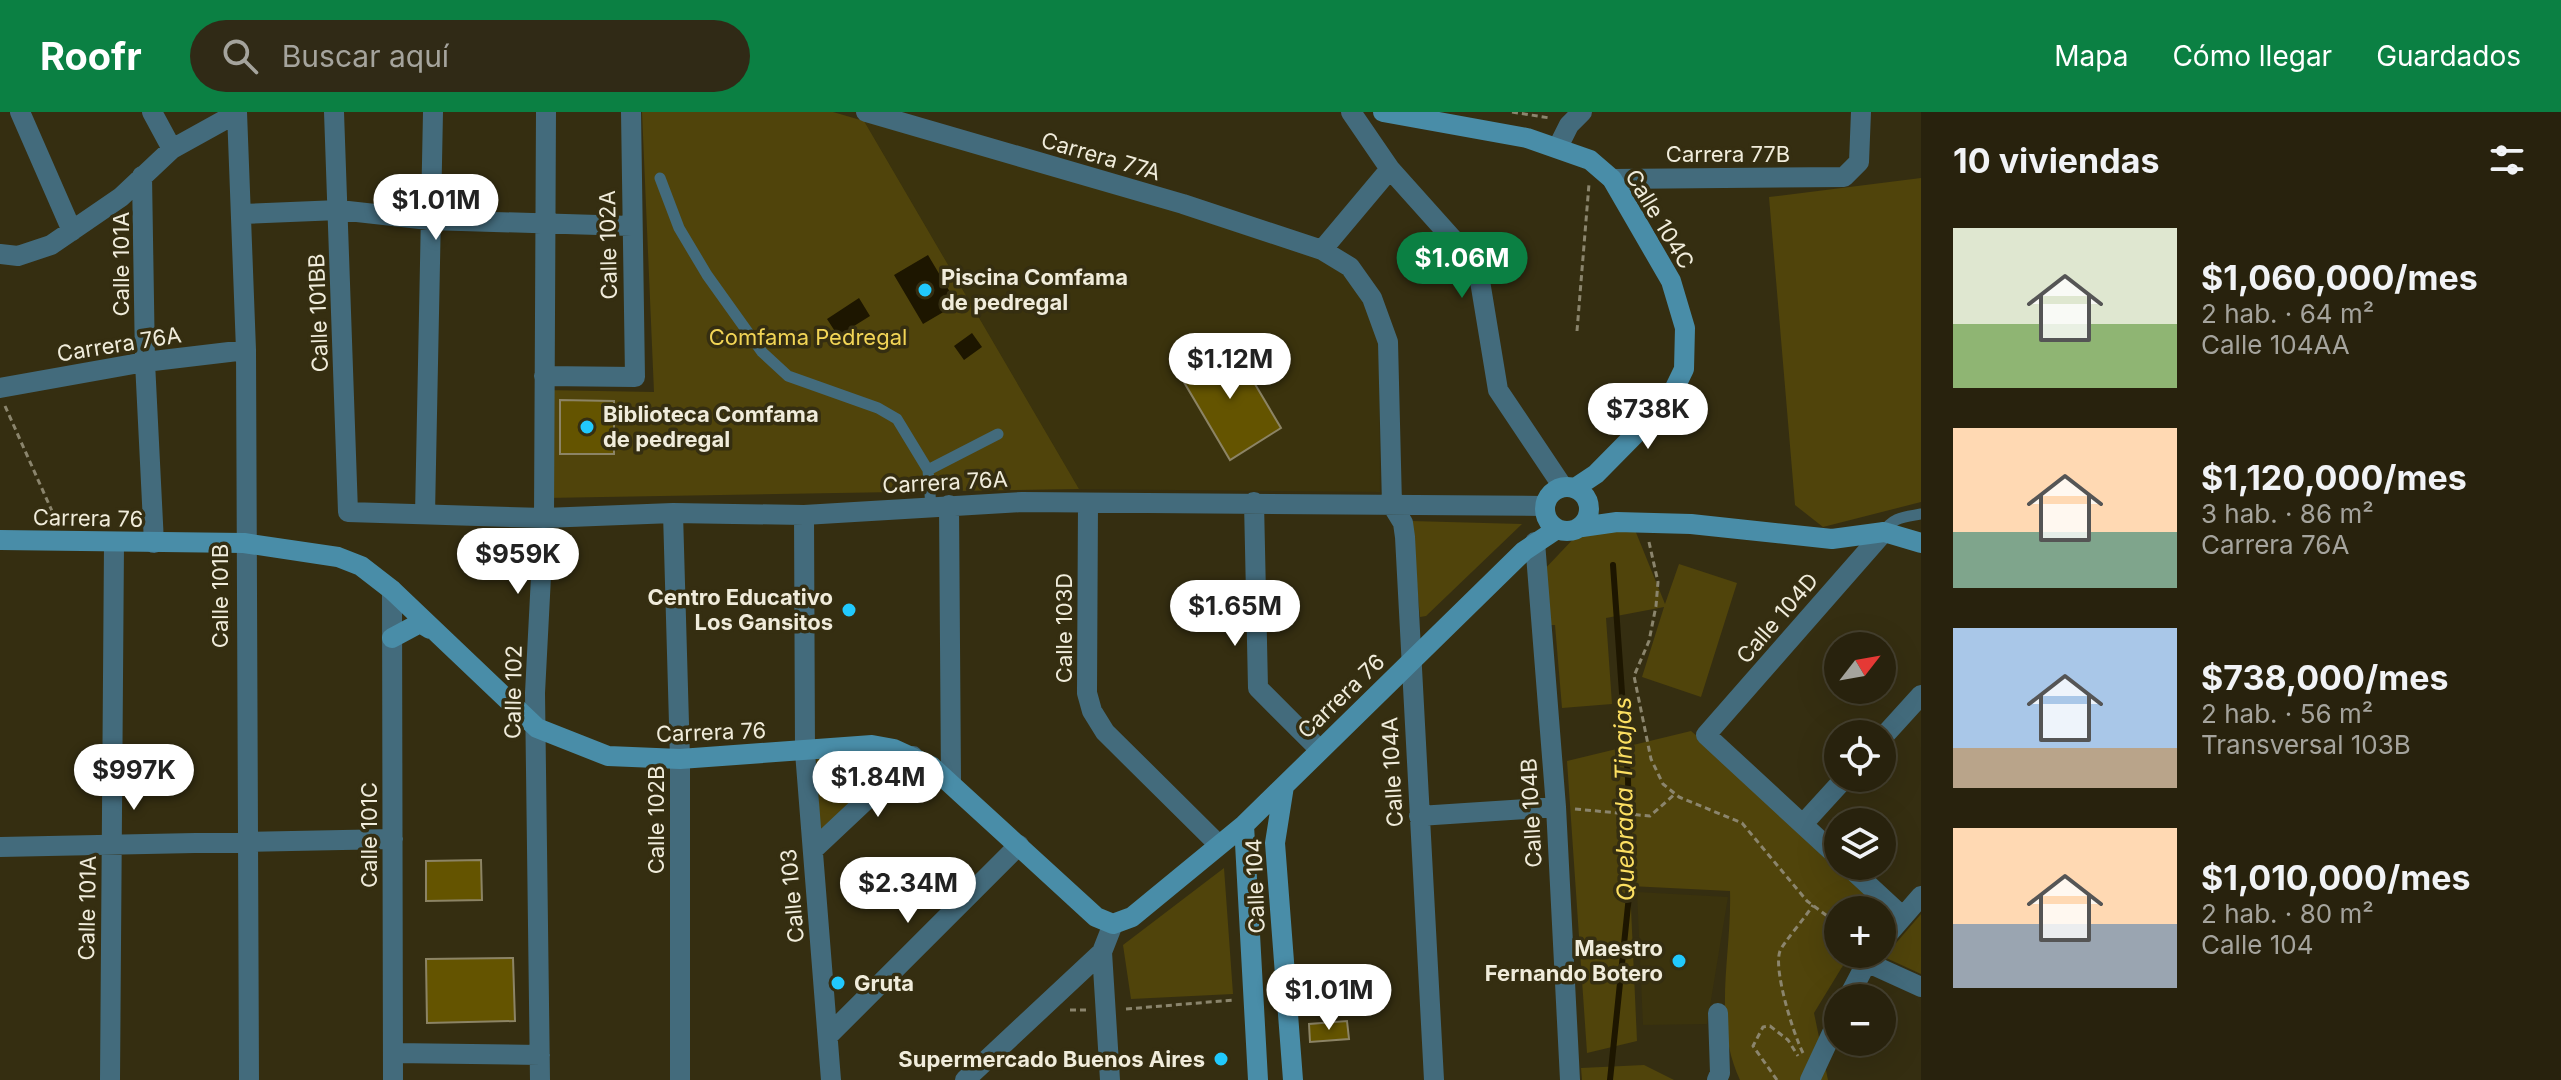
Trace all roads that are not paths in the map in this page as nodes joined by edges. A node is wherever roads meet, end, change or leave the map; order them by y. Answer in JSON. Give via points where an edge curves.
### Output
{"nodes":[{"id":1,"x":20,"y":112,"type":"edge"},
{"id":2,"x":152,"y":112,"type":"edge"},
{"id":3,"x":237,"y":112,"type":"edge"},
{"id":4,"x":334,"y":112,"type":"edge"},
{"id":5,"x":433,"y":112,"type":"edge"},
{"id":6,"x":546,"y":112,"type":"edge"},
{"id":7,"x":631,"y":112,"type":"edge"},
{"id":8,"x":866,"y":112,"type":"edge"},
{"id":9,"x":1351,"y":112,"type":"edge"},
{"id":10,"x":1383,"y":112,"type":"edge"},
{"id":11,"x":1582,"y":112,"type":"edge"},
{"id":12,"x":1861,"y":112,"type":"edge"},
{"id":13,"x":1558,"y":147,"type":"junction"},
{"id":14,"x":172,"y":149,"type":"junction"},
{"id":15,"x":1390,"y":169,"type":"junction"},
{"id":16,"x":142,"y":176,"type":"junction"},
{"id":17,"x":660,"y":178,"type":"dead end"},
{"id":18,"x":1612,"y":179,"type":"junction"},
{"id":19,"x":339,"y":210,"type":"junction"},
{"id":20,"x":242,"y":214,"type":"junction"},
{"id":21,"x":429,"y":220,"type":"junction"},
{"id":22,"x":545,"y":224,"type":"junction"},
{"id":23,"x":631,"y":226,"type":"junction"},
{"id":24,"x":72,"y":231,"type":"junction"},
{"id":25,"x":1322,"y":250,"type":"junction"},
{"id":26,"x":0,"y":254,"type":"edge"},
{"id":27,"x":246,"y":350,"type":"junction"},
{"id":28,"x":145,"y":362,"type":"junction"},
{"id":29,"x":544,"y":376,"type":"junction"},
{"id":30,"x":0,"y":388,"type":"edge"},
{"id":31,"x":998,"y":434,"type":"dead end"},
{"id":32,"x":928,"y":470,"type":"junction"},
{"id":33,"x":1578,"y":495,"type":"junction"},
{"id":34,"x":1254,"y":502,"type":"junction"},
{"id":35,"x":1088,"y":503,"type":"junction"},
{"id":36,"x":1392,"y":505,"type":"junction"},
{"id":37,"x":940,"y":506,"type":"junction"},
{"id":38,"x":348,"y":512,"type":"joint"},
{"id":39,"x":673,"y":513,"type":"junction"},
{"id":40,"x":1921,"y":514,"type":"edge"},
{"id":41,"x":425,"y":515,"type":"junction"},
{"id":42,"x":804,"y":515,"type":"junction"},
{"id":43,"x":1549,"y":517,"type":"junction"},
{"id":44,"x":544,"y":518,"type":"junction"},
{"id":45,"x":1617,"y":522,"type":"junction"},
{"id":46,"x":1582,"y":527,"type":"junction"},
{"id":47,"x":1884,"y":532,"type":"junction"},
{"id":48,"x":0,"y":540,"type":"edge"},
{"id":49,"x":154,"y":543,"type":"junction"},
{"id":50,"x":244,"y":543,"type":"junction"},
{"id":51,"x":1921,"y":543,"type":"edge"},
{"id":52,"x":114,"y":544,"type":"junction"},
{"id":53,"x":1529,"y":547,"type":"junction"},
{"id":54,"x":392,"y":590,"type":"junction"},
{"id":55,"x":1408,"y":625,"type":"junction"},
{"id":56,"x":431,"y":630,"type":"junction"},
{"id":57,"x":1438,"y":634,"type":"junction"},
{"id":58,"x":392,"y":638,"type":"junction"},
{"id":59,"x":1411,"y":661,"type":"junction"},
{"id":60,"x":1921,"y":695,"type":"edge"},
{"id":61,"x":1896,"y":723,"type":"edge"},
{"id":62,"x":537,"y":728,"type":"junction"},
{"id":63,"x":1320,"y":750,"type":"junction"},
{"id":64,"x":805,"y":752,"type":"junction"},
{"id":65,"x":913,"y":756,"type":"junction"},
{"id":66,"x":680,"y":759,"type":"junction"},
{"id":67,"x":951,"y":782,"type":"junction"},
{"id":68,"x":1284,"y":786,"type":"junction"},
{"id":69,"x":1832,"y":792,"type":"edge"},
{"id":70,"x":1556,"y":807,"type":"junction"},
{"id":71,"x":1419,"y":816,"type":"junction"},
{"id":72,"x":1803,"y":824,"type":"junction"},
{"id":73,"x":1244,"y":825,"type":"junction"},
{"id":74,"x":393,"y":839,"type":"junction"},
{"id":75,"x":247,"y":842,"type":"junction"},
{"id":76,"x":1218,"y":844,"type":"junction"},
{"id":77,"x":1824,"y":844,"type":"edge"},
{"id":78,"x":112,"y":845,"type":"junction"},
{"id":79,"x":1019,"y":845,"type":"junction"},
{"id":80,"x":0,"y":847,"type":"edge"},
{"id":81,"x":813,"y":850,"type":"junction"},
{"id":82,"x":1863,"y":880,"type":"edge"},
{"id":83,"x":1921,"y":896,"type":"edge"},
{"id":84,"x":1902,"y":916,"type":"junction"},
{"id":85,"x":1113,"y":924,"type":"junction"},
{"id":86,"x":1896,"y":924,"type":"edge"},
{"id":87,"x":1102,"y":952,"type":"junction"},
{"id":88,"x":1887,"y":968,"type":"edge"},
{"id":89,"x":1921,"y":987,"type":"edge"},
{"id":90,"x":1718,"y":1013,"type":"dead end"},
{"id":91,"x":828,"y":1036,"type":"junction"},
{"id":92,"x":1824,"y":1049,"type":"edge"},
{"id":93,"x":394,"y":1053,"type":"junction"},
{"id":94,"x":540,"y":1055,"type":"junction"},
{"id":95,"x":1811,"y":1076,"type":"edge"},
{"id":96,"x":972,"y":1077,"type":"edge"},
{"id":97,"x":110,"y":1080,"type":"edge"},
{"id":98,"x":249,"y":1080,"type":"edge"},
{"id":99,"x":393,"y":1080,"type":"edge"},
{"id":100,"x":540,"y":1080,"type":"edge"},
{"id":101,"x":680,"y":1080,"type":"edge"},
{"id":102,"x":831,"y":1080,"type":"edge"},
{"id":103,"x":1110,"y":1080,"type":"edge"},
{"id":104,"x":1258,"y":1080,"type":"edge"},
{"id":105,"x":1293,"y":1080,"type":"edge"},
{"id":106,"x":1434,"y":1080,"type":"edge"},
{"id":107,"x":1570,"y":1080,"type":"edge"},
{"id":108,"x":1717,"y":1080,"type":"edge"}],
"edges":[{"from":1,"to":24,"type":"street"},
{"from":2,"to":14,"type":"street"},
{"from":3,"to":14,"type":"street"},
{"from":3,"to":20,"type":"street","name":"Calle 101B"},
{"from":4,"to":19,"type":"street","name":"Calle 101BB"},
{"from":5,"to":21,"type":"street"},
{"from":6,"to":22,"type":"street","name":"Calle 102"},
{"from":7,"to":23,"type":"street","name":"Calle 102A"},
{"from":8,"to":25,"type":"street","name":"Carrera 77A"},
{"from":9,"to":15,"type":"street"},
{"from":10,"to":13,"type":"street"},
{"from":11,"to":13,"type":"street"},
{"from":12,"to":18,"type":"street","name":"Carrera 77B","via":[[1862,152],[1844,177]]},
{"from":13,"to":18,"type":"street","name":"Calle 104C","via":[[1590,160]]},
{"from":14,"to":16,"type":"street"},
{"from":15,"to":25,"type":"street"},
{"from":15,"to":33,"type":"street","via":[[1479,275],[1498,390]]},
{"from":16,"to":24,"type":"street"},
{"from":16,"to":28,"type":"street","name":"Calle 101A"},
{"from":17,"to":32,"type":"lane","via":[[686,240],[762,352],[788,376],[897,419]]},
{"from":18,"to":33,"type":"street","name":"Calle 104C","via":[[1671,281],[1685,328],[1684,369],[1669,400]]},
{"from":19,"to":20,"type":"street"},
{"from":19,"to":21,"type":"street"},
{"from":19,"to":38,"type":"street","name":"Calle 101BB"},
{"from":20,"to":27,"type":"street","name":"Calle 101B"},
{"from":21,"to":22,"type":"street"},
{"from":21,"to":41,"type":"street"},
{"from":22,"to":23,"type":"street"},
{"from":22,"to":29,"type":"street","name":"Calle 102"},
{"from":23,"to":29,"type":"street","name":"Calle 102A","via":[[635,377]]},
{"from":24,"to":26,"type":"street","via":[[18,256]]},
{"from":25,"to":36,"type":"street","name":"Calle 104A","via":[[1350,267],[1388,342]]},
{"from":27,"to":28,"type":"street","name":"Carrera 76A"},
{"from":27,"to":50,"type":"street","name":"Calle 101B"},
{"from":28,"to":30,"type":"street","name":"Carrera 76A"},
{"from":28,"to":49,"type":"street","name":"Calle 101A"},
{"from":29,"to":44,"type":"street","name":"Calle 102"},
{"from":31,"to":32,"type":"lane"},
{"from":32,"to":37,"type":"lane"},
{"from":33,"to":43,"type":"street","via":[[1551,494]]},
{"from":33,"to":45,"type":"street"},
{"from":33,"to":46,"type":"street","via":[[1588,517]]},
{"from":34,"to":35,"type":"street","name":"Carrera 76A"},
{"from":34,"to":36,"type":"street","name":"Carrera 76A"},
{"from":34,"to":63,"type":"street","via":[[1258,688]]},
{"from":35,"to":37,"type":"street","name":"Carrera 76A"},
{"from":35,"to":76,"type":"street","name":"Calle 103D","via":[[1087,693],[1092,711],[1105,732]]},
{"from":36,"to":43,"type":"street","name":"Carrera 76A"},
{"from":36,"to":55,"type":"street","name":"Calle 104A","via":[[1403,523]]},
{"from":37,"to":42,"type":"street","name":"Carrera 76A"},
{"from":37,"to":67,"type":"street"},
{"from":38,"to":41,"type":"street","name":"Carrera 76A"},
{"from":39,"to":42,"type":"street","name":"Carrera 76A"},
{"from":39,"to":44,"type":"street","name":"Carrera 76A"},
{"from":39,"to":66,"type":"street","name":"Calle 102B"},
{"from":40,"to":47,"type":"lane","via":[[1899,517]]},
{"from":41,"to":44,"type":"street","name":"Carrera 76A"},
{"from":42,"to":64,"type":"street","name":"Calle 103"},
{"from":43,"to":46,"type":"street","via":[[1570,532]]},
{"from":43,"to":53,"type":"street","name":"Carrera 76"},
{"from":44,"to":62,"type":"street","name":"Calle 102"},
{"from":45,"to":46,"type":"street"},
{"from":45,"to":47,"type":"street","via":[[1832,539]]},
{"from":47,"to":51,"type":"street"},
{"from":47,"to":72,"type":"street","name":"Calle 104D","via":[[1706,735]]},
{"from":48,"to":52,"type":"street","name":"Carrera 76"},
{"from":49,"to":50,"type":"street","name":"Carrera 76"},
{"from":49,"to":52,"type":"street","name":"Carrera 76"},
{"from":50,"to":54,"type":"street","name":"Carrera 76","via":[[338,557],[361,566]]},
{"from":50,"to":75,"type":"street","name":"Calle 101B"},
{"from":52,"to":78,"type":"street","name":"Calle 101A"},
{"from":53,"to":57,"type":"street","name":"Carrera 76"},
{"from":53,"to":70,"type":"street","name":"Calle 104B"},
{"from":54,"to":56,"type":"street","name":"Carrera 76"},
{"from":54,"to":58,"type":"street","name":"Calle 101C"},
{"from":55,"to":57,"type":"street","via":[[1420,633]]},
{"from":55,"to":59,"type":"street","name":"Calle 104A"},
{"from":56,"to":58,"type":"street","via":[[420,623]]},
{"from":56,"to":62,"type":"street","name":"Carrera 76"},
{"from":57,"to":59,"type":"street","name":"Carrera 76"},
{"from":58,"to":74,"type":"street","name":"Calle 101C"},
{"from":59,"to":63,"type":"street","name":"Carrera 76"},
{"from":59,"to":71,"type":"street","name":"Calle 104A"},
{"from":60,"to":61,"type":"street"},
{"from":62,"to":66,"type":"street","name":"Carrera 76","via":[[608,756]]},
{"from":62,"to":94,"type":"street","name":"Calle 102"},
{"from":63,"to":68,"type":"street","name":"Carrera 76"},
{"from":64,"to":65,"type":"street","name":"Carrera 76","via":[[872,745]]},
{"from":64,"to":66,"type":"street","name":"Carrera 76"},
{"from":64,"to":81,"type":"street","name":"Calle 103"},
{"from":65,"to":67,"type":"street","name":"Carrera 76"},
{"from":65,"to":81,"type":"street"},
{"from":66,"to":101,"type":"street","name":"Calle 102B"},
{"from":67,"to":79,"type":"street","name":"Carrera 76"},
{"from":68,"to":73,"type":"street","name":"Carrera 76"},
{"from":68,"to":105,"type":"street","name":"Calle 104","via":[[1275,843]]},
{"from":69,"to":72,"type":"street"},
{"from":70,"to":71,"type":"street"},
{"from":70,"to":107,"type":"street","name":"Calle 104B"},
{"from":71,"to":106,"type":"street","name":"Calle 104A"},
{"from":72,"to":77,"type":"street"},
{"from":73,"to":76,"type":"street","name":"Carrera 76"},
{"from":73,"to":104,"type":"street","name":"Calle 104"},
{"from":74,"to":75,"type":"street"},
{"from":74,"to":93,"type":"street","name":"Calle 101C"},
{"from":75,"to":78,"type":"street"},
{"from":75,"to":98,"type":"street","name":"Calle 101B"},
{"from":76,"to":85,"type":"street","name":"Carrera 76","via":[[1132,917]]},
{"from":78,"to":80,"type":"street"},
{"from":78,"to":97,"type":"street","name":"Calle 101A"},
{"from":79,"to":85,"type":"street","name":"Carrera 76","via":[[1096,917]]},
{"from":79,"to":91,"type":"street"},
{"from":81,"to":91,"type":"street","name":"Calle 103"},
{"from":82,"to":84,"type":"street"},
{"from":83,"to":84,"type":"street"},
{"from":84,"to":86,"type":"street"},
{"from":85,"to":87,"type":"street"},
{"from":87,"to":96,"type":"street"},
{"from":87,"to":103,"type":"street"},
{"from":88,"to":89,"type":"street"},
{"from":90,"to":108,"type":"street"},
{"from":91,"to":102,"type":"street","name":"Calle 103"},
{"from":92,"to":95,"type":"street"},
{"from":93,"to":94,"type":"street"},
{"from":93,"to":99,"type":"street","name":"Calle 101C"},
{"from":94,"to":100,"type":"street","name":"Calle 102"}]}
